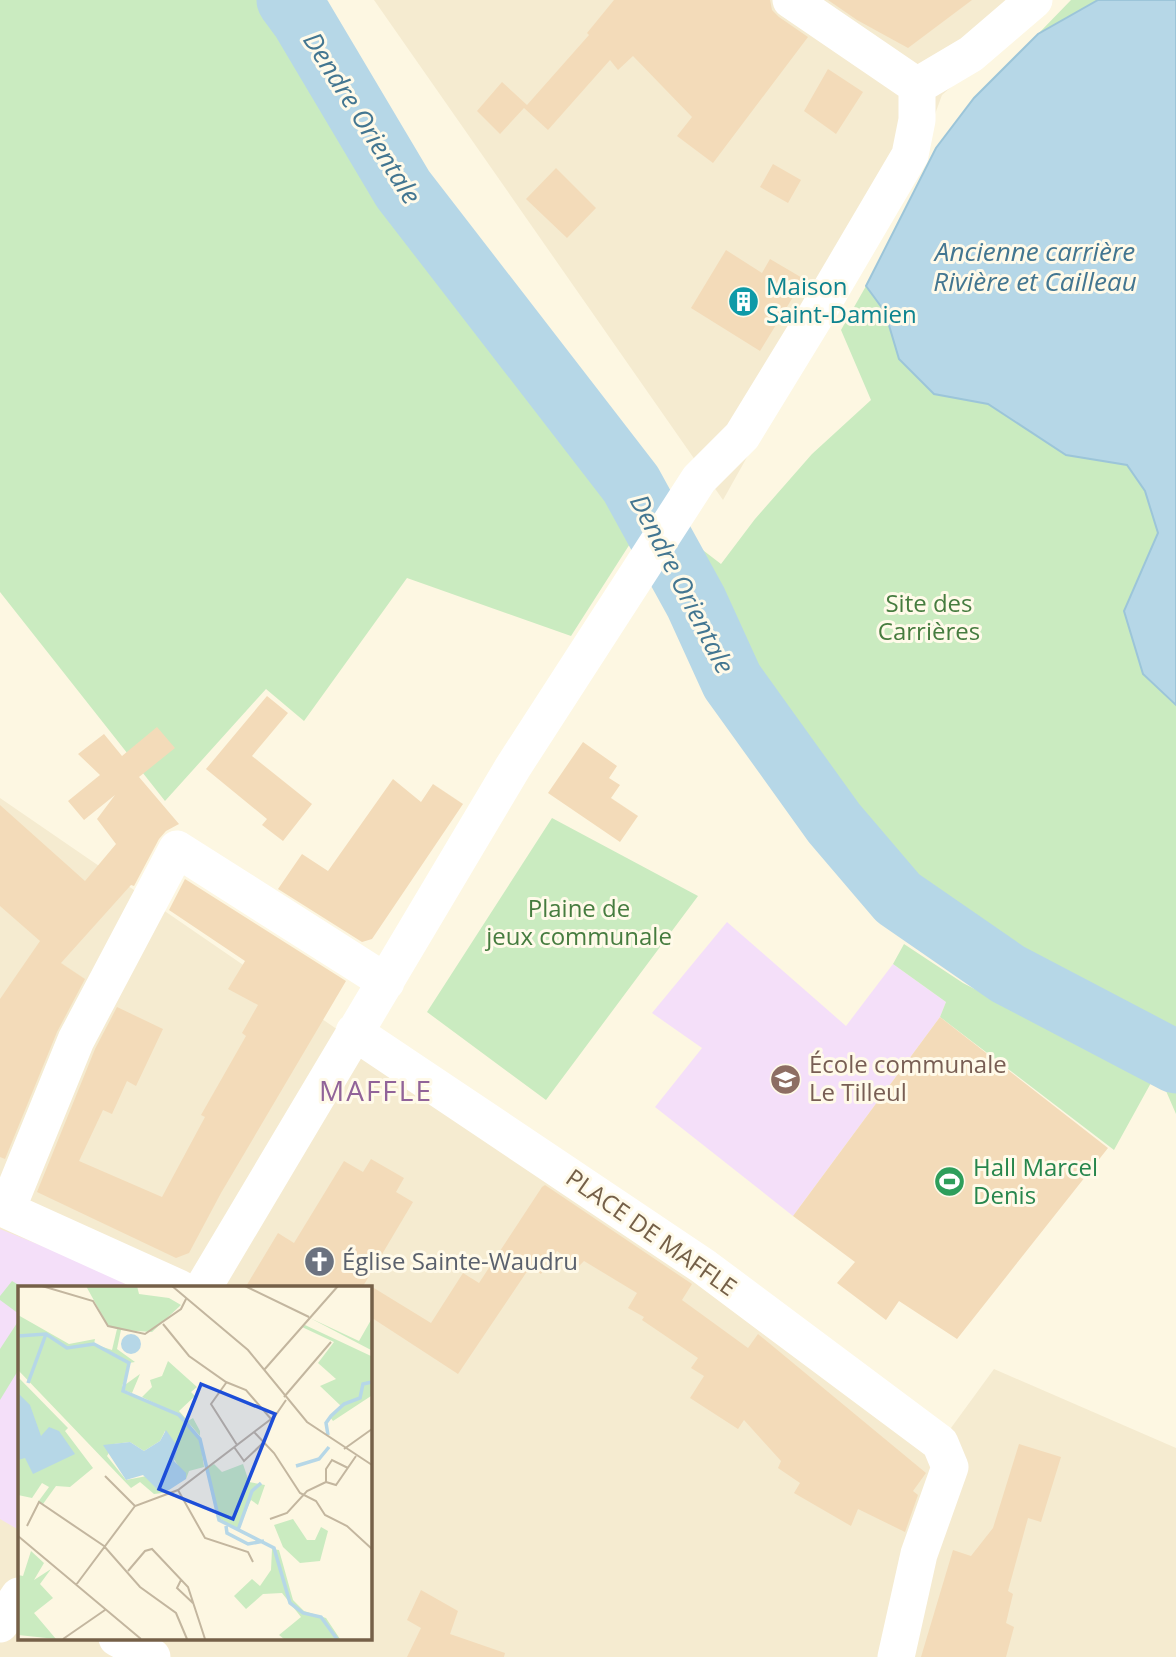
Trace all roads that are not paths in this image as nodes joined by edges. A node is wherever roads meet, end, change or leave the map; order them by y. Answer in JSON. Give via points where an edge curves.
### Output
{"nodes":[{"id":1,"x":791,"y":0,"type":"edge"},
{"id":2,"x":1034,"y":0,"type":"edge"},
{"id":3,"x":916,"y":86,"type":"junction"},
{"id":4,"x":386,"y":982,"type":"junction"},
{"id":5,"x":355,"y":1032,"type":"junction"},
{"id":6,"x":3,"y":1208,"type":"edge"},
{"id":7,"x":175,"y":1286,"type":"edge"},
{"id":8,"x":204,"y":1286,"type":"edge"},
{"id":9,"x":18,"y":1597,"type":"edge"},
{"id":10,"x":0,"y":1624,"type":"edge"},
{"id":11,"x":121,"y":1640,"type":"edge"},
{"id":12,"x":152,"y":1657,"type":"edge"},
{"id":13,"x":896,"y":1657,"type":"edge"}],
"edges":[{"from":1,"to":3,"type":"street"},
{"from":2,"to":3,"type":"street","via":[[971,54]]},
{"from":3,"to":4,"type":"street","via":[[917,121],[910,155],[742,436],[699,479],[635,577],[499,789]]},
{"from":4,"to":5,"type":"street"},
{"from":4,"to":6,"type":"street","via":[[177,849],[76,1040]]},
{"from":5,"to":8,"type":"street"},
{"from":5,"to":13,"type":"street","name":"PLACE DE MAFFLE","via":[[703,1266],[940,1443],[950,1467],[919,1554]]},
{"from":6,"to":7,"type":"street"},
{"from":9,"to":10,"type":"street"},
{"from":11,"to":12,"type":"street"}]}
